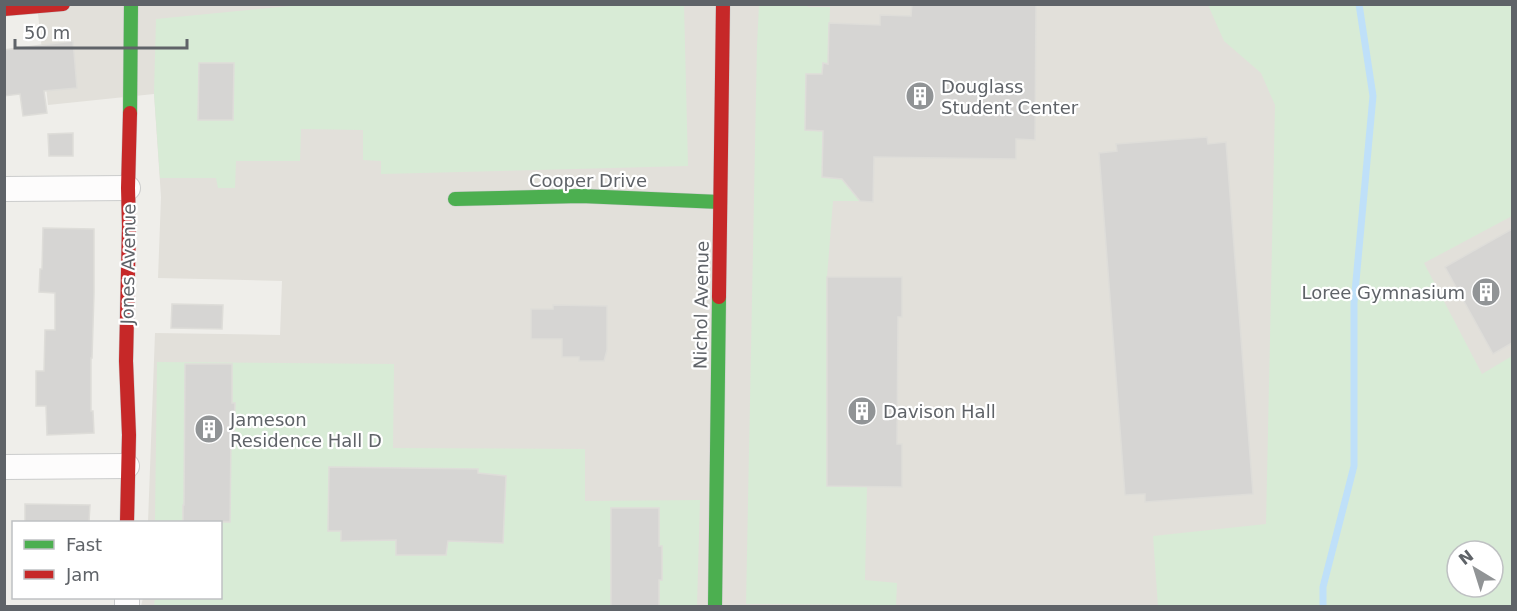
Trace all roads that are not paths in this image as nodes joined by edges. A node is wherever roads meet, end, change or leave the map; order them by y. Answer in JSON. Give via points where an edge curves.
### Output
{"nodes":[{"id":1,"x":63,"y":4,"type":"edge"},
{"id":2,"x":131,"y":4,"type":"edge"},
{"id":3,"x":723,"y":4,"type":"edge"},
{"id":4,"x":4,"y":9,"type":"edge"},
{"id":5,"x":128,"y":188,"type":"junction"},
{"id":6,"x":4,"y":189,"type":"edge"},
{"id":7,"x":455,"y":199,"type":"dead end"},
{"id":8,"x":720,"y":202,"type":"junction"},
{"id":9,"x":4,"y":466,"type":"edge"},
{"id":10,"x":128,"y":466,"type":"junction"},
{"id":11,"x":127,"y":521,"type":"edge"},
{"id":12,"x":715,"y":606,"type":"edge"}],
"edges":[{"from":1,"to":4,"type":"street"},
{"from":2,"to":5,"type":"street","name":"Jones Avenue"},
{"from":3,"to":8,"type":"street","name":"Nichol Avenue"},
{"from":5,"to":6,"type":"street"},
{"from":5,"to":10,"type":"street","name":"Jones Avenue"},
{"from":7,"to":8,"type":"street","name":"Cooper Drive","via":[[581,196]]},
{"from":8,"to":12,"type":"street","name":"Nichol Avenue"},
{"from":9,"to":10,"type":"street"},
{"from":10,"to":11,"type":"street","name":"Jones Avenue"}]}
